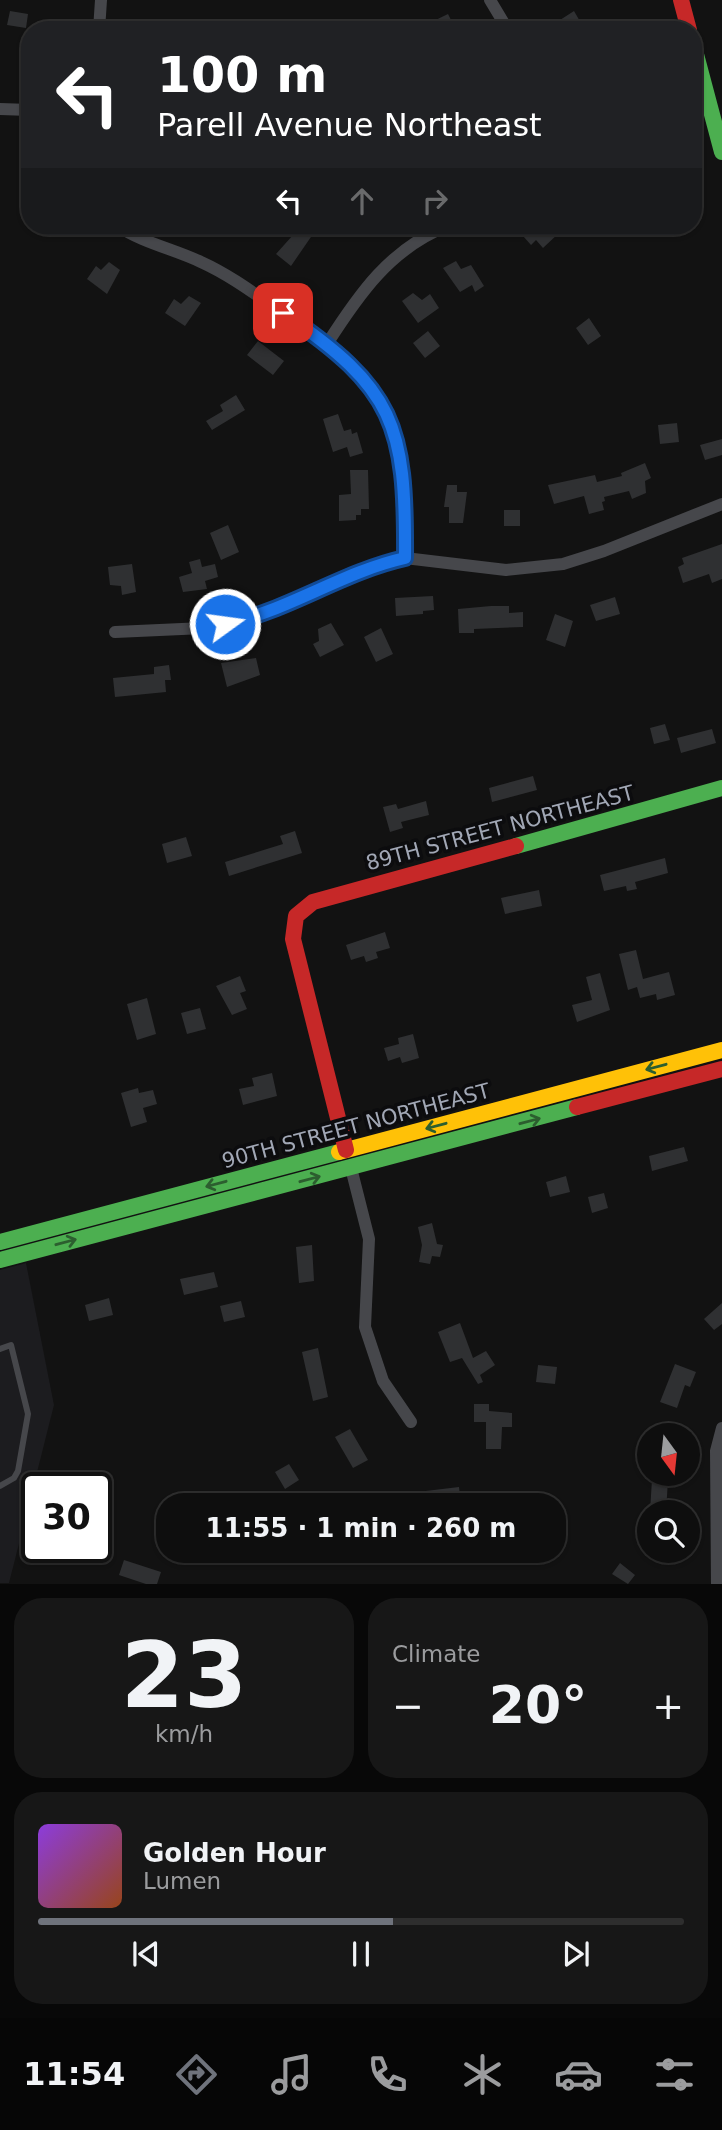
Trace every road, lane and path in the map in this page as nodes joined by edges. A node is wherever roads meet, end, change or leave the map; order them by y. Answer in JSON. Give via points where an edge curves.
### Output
{"nodes":[{"id":1,"x":101,"y":0,"type":"edge"},
{"id":2,"x":490,"y":0,"type":"edge"},
{"id":3,"x":681,"y":0,"type":"edge"},
{"id":4,"x":100,"y":21,"type":"edge"},
{"id":5,"x":503,"y":21,"type":"edge"},
{"id":6,"x":687,"y":21,"type":"edge"},
{"id":7,"x":702,"y":78,"type":"edge"},
{"id":8,"x":0,"y":109,"type":"edge"},
{"id":9,"x":21,"y":110,"type":"edge"},
{"id":10,"x":722,"y":152,"type":"edge"},
{"id":11,"x":132,"y":235,"type":"edge"},
{"id":12,"x":427,"y":235,"type":"edge"},
{"id":13,"x":327,"y":344,"type":"junction"},
{"id":14,"x":722,"y":503,"type":"edge"},
{"id":15,"x":405,"y":558,"type":"junction"},
{"id":16,"x":115,"y":632,"type":"dead end"},
{"id":17,"x":722,"y":788,"type":"edge"},
{"id":18,"x":722,"y":1050,"type":"edge"},
{"id":19,"x":722,"y":1069,"type":"edge"},
{"id":20,"x":346,"y":1150,"type":"junction"},
{"id":21,"x":351,"y":1168,"type":"junction"},
{"id":22,"x":0,"y":1242,"type":"edge"},
{"id":23,"x":0,"y":1260,"type":"edge"},
{"id":24,"x":0,"y":1349,"type":"edge"},
{"id":25,"x":411,"y":1422,"type":"dead end"},
{"id":26,"x":722,"y":1428,"type":"edge"},
{"id":27,"x":0,"y":1486,"type":"edge"},
{"id":28,"x":717,"y":1584,"type":"edge"}],
"edges":[{"from":1,"to":4,"type":"street"},
{"from":2,"to":5,"type":"street"},
{"from":3,"to":6,"type":"main road"},
{"from":7,"to":10,"type":"main road"},
{"from":8,"to":9,"type":"street"},
{"from":11,"to":13,"type":"street","via":[[228,276]]},
{"from":12,"to":13,"type":"street","via":[[410,243],[378,272]]},
{"from":13,"to":15,"type":"street","via":[[363,376],[393,429],[405,494]]},
{"from":14,"to":15,"type":"street","via":[[589,557],[532,570]]},
{"from":15,"to":16,"type":"street","via":[[348,575],[239,621],[204,628]]},
{"from":17,"to":20,"type":"main road","name":"89TH STREET NORTHEAST","via":[[301,908],[295,916],[293,939]]},
{"from":18,"to":20,"type":"main road","name":"90TH STREET NORTHEAST","one_way":true},
{"from":21,"to":19,"type":"main road","name":"90TH STREET NORTHEAST","one_way":true},
{"from":20,"to":22,"type":"main road","name":"90TH STREET NORTHEAST","one_way":true},
{"from":23,"to":21,"type":"main road","name":"90TH STREET NORTHEAST","one_way":true},
{"from":21,"to":25,"type":"street","via":[[369,1239],[365,1327],[383,1381]]},
{"from":24,"to":27,"type":"lane","via":[[11,1345],[28,1414],[18,1471],[14,1479]]},
{"from":26,"to":28,"type":"street","via":[[716,1461]]}]}
